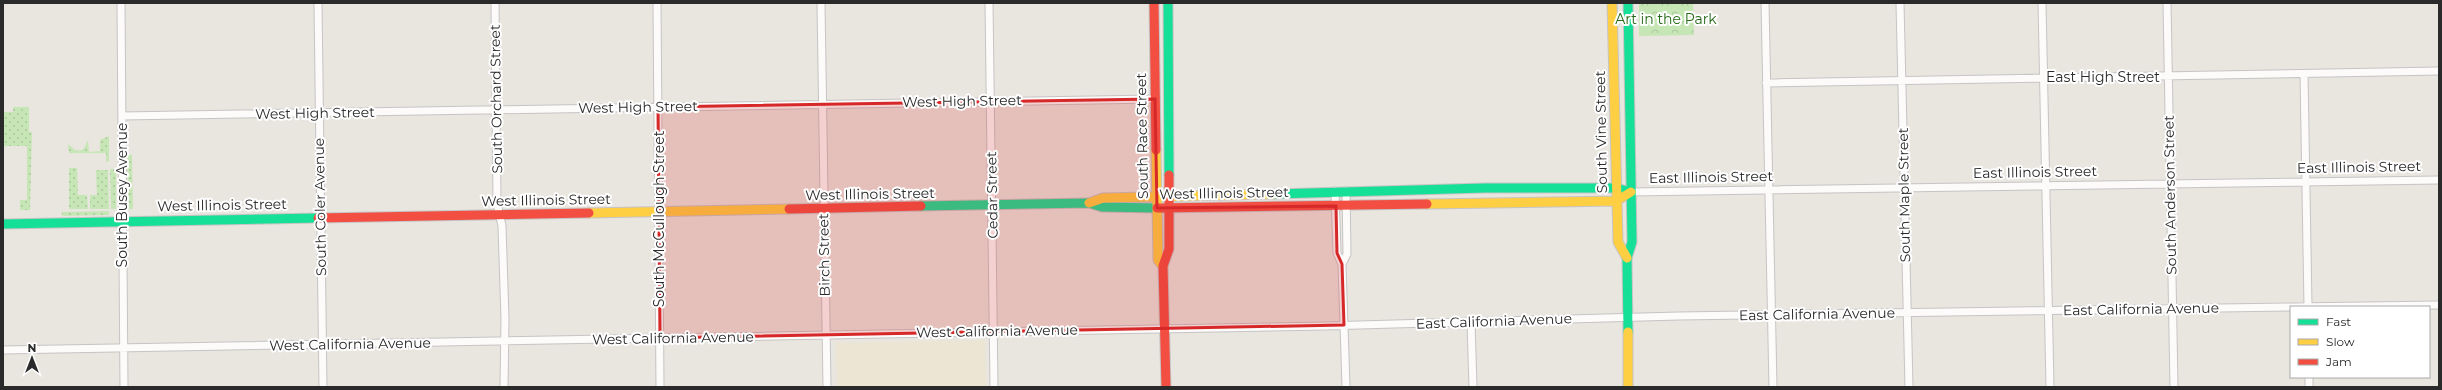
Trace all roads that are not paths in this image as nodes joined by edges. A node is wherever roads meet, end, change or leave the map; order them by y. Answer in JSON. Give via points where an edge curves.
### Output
{"nodes":[{"id":1,"x":121,"y":3,"type":"edge"},
{"id":2,"x":318,"y":3,"type":"edge"},
{"id":3,"x":495,"y":3,"type":"edge"},
{"id":4,"x":657,"y":3,"type":"edge"},
{"id":5,"x":821,"y":3,"type":"edge"},
{"id":6,"x":989,"y":3,"type":"edge"},
{"id":7,"x":1154,"y":3,"type":"edge"},
{"id":8,"x":1168,"y":3,"type":"edge"},
{"id":9,"x":1612,"y":3,"type":"edge"},
{"id":10,"x":1628,"y":3,"type":"edge"},
{"id":11,"x":1765,"y":3,"type":"edge"},
{"id":12,"x":1900,"y":3,"type":"edge"},
{"id":13,"x":2042,"y":3,"type":"edge"},
{"id":14,"x":2167,"y":3,"type":"edge"},
{"id":15,"x":1628,"y":26,"type":"junction"},
{"id":16,"x":1613,"y":27,"type":"junction"},
{"id":17,"x":2439,"y":71,"type":"edge"},
{"id":18,"x":2304,"y":74,"type":"junction"},
{"id":19,"x":2168,"y":77,"type":"junction"},
{"id":20,"x":2043,"y":78,"type":"junction"},
{"id":21,"x":1901,"y":80,"type":"junction"},
{"id":22,"x":1766,"y":83,"type":"junction"},
{"id":23,"x":1155,"y":99,"type":"junction"},
{"id":24,"x":991,"y":100,"type":"junction"},
{"id":25,"x":822,"y":104,"type":"junction"},
{"id":26,"x":658,"y":107,"type":"junction"},
{"id":27,"x":496,"y":109,"type":"junction"},
{"id":28,"x":319,"y":113,"type":"junction"},
{"id":29,"x":122,"y":116,"type":"junction"},
{"id":30,"x":1615,"y":122,"type":"junction"},
{"id":31,"x":1630,"y":122,"type":"junction"},
{"id":32,"x":2439,"y":180,"type":"edge"},
{"id":33,"x":2307,"y":182,"type":"junction"},
{"id":34,"x":2170,"y":184,"type":"junction"},
{"id":35,"x":2046,"y":186,"type":"junction"},
{"id":36,"x":1616,"y":188,"type":"junction"},
{"id":37,"x":1564,"y":189,"type":"junction"},
{"id":38,"x":1904,"y":189,"type":"junction"},
{"id":39,"x":1770,"y":190,"type":"junction"},
{"id":40,"x":1335,"y":191,"type":"junction"},
{"id":41,"x":1346,"y":191,"type":"junction"},
{"id":42,"x":1631,"y":192,"type":"junction"},
{"id":43,"x":1169,"y":197,"type":"junction"},
{"id":44,"x":1157,"y":198,"type":"junction"},
{"id":45,"x":1616,"y":201,"type":"junction"},
{"id":46,"x":1564,"y":202,"type":"junction"},
{"id":47,"x":1089,"y":203,"type":"junction"},
{"id":48,"x":1347,"y":205,"type":"junction"},
{"id":49,"x":992,"y":206,"type":"junction"},
{"id":50,"x":1336,"y":206,"type":"junction"},
{"id":51,"x":1157,"y":208,"type":"junction"},
{"id":52,"x":1169,"y":208,"type":"junction"},
{"id":53,"x":824,"y":209,"type":"junction"},
{"id":54,"x":659,"y":212,"type":"junction"},
{"id":55,"x":500,"y":215,"type":"junction"},
{"id":56,"x":320,"y":218,"type":"junction"},
{"id":57,"x":122,"y":221,"type":"junction"},
{"id":58,"x":3,"y":224,"type":"edge"},
{"id":59,"x":1626,"y":258,"type":"junction"},
{"id":60,"x":1342,"y":264,"type":"junction"},
{"id":61,"x":1163,"y":266,"type":"junction"},
{"id":62,"x":2439,"y":304,"type":"edge"},
{"id":63,"x":2308,"y":306,"type":"edge"},
{"id":64,"x":2352,"y":306,"type":"edge"},
{"id":65,"x":2290,"y":307,"type":"edge"},
{"id":66,"x":2172,"y":308,"type":"junction"},
{"id":67,"x":2048,"y":310,"type":"junction"},
{"id":68,"x":1907,"y":312,"type":"junction"},
{"id":69,"x":1770,"y":314,"type":"junction"},
{"id":70,"x":1627,"y":317,"type":"junction"},
{"id":71,"x":1471,"y":322,"type":"junction"},
{"id":72,"x":1344,"y":325,"type":"junction"},
{"id":73,"x":1165,"y":328,"type":"junction"},
{"id":74,"x":994,"y":331,"type":"junction"},
{"id":75,"x":826,"y":335,"type":"junction"},
{"id":76,"x":660,"y":338,"type":"junction"},
{"id":77,"x":504,"y":341,"type":"junction"},
{"id":78,"x":322,"y":345,"type":"junction"},
{"id":79,"x":124,"y":348,"type":"junction"},
{"id":80,"x":3,"y":350,"type":"edge"},
{"id":81,"x":124,"y":387,"type":"edge"},
{"id":82,"x":323,"y":387,"type":"edge"},
{"id":83,"x":504,"y":387,"type":"edge"},
{"id":84,"x":660,"y":387,"type":"edge"},
{"id":85,"x":827,"y":387,"type":"edge"},
{"id":86,"x":994,"y":387,"type":"edge"},
{"id":87,"x":1166,"y":387,"type":"edge"},
{"id":88,"x":1346,"y":387,"type":"edge"},
{"id":89,"x":1473,"y":387,"type":"edge"},
{"id":90,"x":1628,"y":387,"type":"edge"},
{"id":91,"x":1773,"y":387,"type":"edge"},
{"id":92,"x":1909,"y":387,"type":"edge"},
{"id":93,"x":2050,"y":387,"type":"edge"},
{"id":94,"x":2174,"y":387,"type":"edge"}],
"edges":[{"from":1,"to":29,"type":"street","name":"South Busey Avenue"},
{"from":2,"to":28,"type":"street","name":"South Coler Avenue"},
{"from":3,"to":27,"type":"street","name":"South Orchard Street"},
{"from":4,"to":26,"type":"street","name":"South McCullough Street"},
{"from":5,"to":25,"type":"street","name":"Birch Street"},
{"from":6,"to":24,"type":"street","name":"Cedar Street"},
{"from":7,"to":23,"type":"street","name":"South Race Street"},
{"from":8,"to":43,"type":"street","name":"South Race Street"},
{"from":9,"to":16,"type":"street","name":"South Vine Street"},
{"from":10,"to":15,"type":"street","name":"South Vine Street"},
{"from":11,"to":22,"type":"street"},
{"from":12,"to":21,"type":"street","name":"South Maple Street"},
{"from":13,"to":20,"type":"street"},
{"from":14,"to":19,"type":"street","name":"South Anderson Street"},
{"from":15,"to":16,"type":"street"},
{"from":15,"to":31,"type":"street","name":"South Vine Street"},
{"from":16,"to":30,"type":"street","name":"South Vine Street"},
{"from":17,"to":18,"type":"street","name":"East High Street"},
{"from":18,"to":19,"type":"street","name":"East High Street"},
{"from":18,"to":33,"type":"street"},
{"from":19,"to":20,"type":"street","name":"East High Street"},
{"from":19,"to":34,"type":"street","name":"South Anderson Street"},
{"from":20,"to":21,"type":"street","name":"East High Street"},
{"from":20,"to":35,"type":"street"},
{"from":21,"to":22,"type":"street","name":"East High Street"},
{"from":21,"to":38,"type":"street","name":"South Maple Street"},
{"from":22,"to":39,"type":"street"},
{"from":23,"to":24,"type":"street","name":"West High Street"},
{"from":23,"to":44,"type":"street","name":"South Race Street"},
{"from":24,"to":25,"type":"street","name":"West High Street"},
{"from":24,"to":49,"type":"street","name":"Cedar Street"},
{"from":25,"to":26,"type":"street","name":"West High Street"},
{"from":25,"to":53,"type":"street","name":"Birch Street"},
{"from":26,"to":27,"type":"street","name":"West High Street"},
{"from":26,"to":54,"type":"street","name":"South McCullough Street"},
{"from":27,"to":28,"type":"street","name":"West High Street"},
{"from":27,"to":55,"type":"street","name":"South Orchard Street","via":[[497,203]]},
{"from":28,"to":29,"type":"street","name":"West High Street"},
{"from":28,"to":56,"type":"street","name":"South Coler Avenue"},
{"from":29,"to":57,"type":"street","name":"South Busey Avenue"},
{"from":30,"to":31,"type":"street"},
{"from":30,"to":36,"type":"street","name":"South Vine Street"},
{"from":31,"to":42,"type":"street","name":"South Vine Street"},
{"from":32,"to":33,"type":"street","name":"East Illinois Street"},
{"from":33,"to":34,"type":"street","name":"East Illinois Street"},
{"from":33,"to":63,"type":"street"},
{"from":34,"to":35,"type":"street","name":"East Illinois Street"},
{"from":34,"to":66,"type":"street","name":"South Anderson Street"},
{"from":35,"to":38,"type":"street","name":"East Illinois Street"},
{"from":35,"to":67,"type":"street"},
{"from":36,"to":37,"type":"street","name":"East Illinois Street"},
{"from":36,"to":42,"type":"street","name":"East Illinois Street"},
{"from":36,"to":45,"type":"street","name":"South Vine Street"},
{"from":37,"to":41,"type":"street","name":"East Illinois Street"},
{"from":37,"to":46,"type":"street"},
{"from":38,"to":39,"type":"street","name":"East Illinois Street"},
{"from":38,"to":68,"type":"street","name":"South Maple Street"},
{"from":39,"to":42,"type":"street","name":"East Illinois Street"},
{"from":39,"to":69,"type":"street"},
{"from":40,"to":41,"type":"street","name":"East Illinois Street"},
{"from":40,"to":43,"type":"street","name":"West Illinois Street"},
{"from":40,"to":50,"type":"street"},
{"from":41,"to":48,"type":"street"},
{"from":42,"to":45,"type":"street","name":"East Illinois Street"},
{"from":42,"to":59,"type":"street","name":"South Vine Street","via":[[1632,242]]},
{"from":43,"to":44,"type":"street","name":"West Illinois Street"},
{"from":43,"to":52,"type":"street","name":"South Race Street"},
{"from":44,"to":47,"type":"street","name":"West Illinois Street","via":[[1102,198]]},
{"from":44,"to":51,"type":"street","name":"South Race Street"},
{"from":45,"to":46,"type":"street","name":"East Illinois Street"},
{"from":45,"to":59,"type":"street","name":"South Vine Street","via":[[1618,242]]},
{"from":46,"to":48,"type":"street","name":"East Illinois Street"},
{"from":47,"to":49,"type":"street","name":"West Illinois Street"},
{"from":47,"to":51,"type":"street","name":"West Illinois Street","via":[[1102,206]]},
{"from":48,"to":50,"type":"street","name":"East Illinois Street"},
{"from":48,"to":60,"type":"street","via":[[1347,254]]},
{"from":49,"to":53,"type":"street","name":"West Illinois Street"},
{"from":49,"to":74,"type":"street","name":"Cedar Street"},
{"from":50,"to":52,"type":"street","name":"West Illinois Street"},
{"from":50,"to":60,"type":"street","via":[[1337,253]]},
{"from":51,"to":52,"type":"street","name":"West Illinois Street"},
{"from":51,"to":61,"type":"street","name":"South Race Street","via":[[1158,260]]},
{"from":52,"to":61,"type":"street","name":"South Race Street","via":[[1169,249]]},
{"from":53,"to":54,"type":"street","name":"West Illinois Street"},
{"from":53,"to":75,"type":"street","name":"Birch Street"},
{"from":54,"to":55,"type":"street","name":"West Illinois Street"},
{"from":54,"to":76,"type":"street","name":"South McCullough Street"},
{"from":55,"to":56,"type":"street","name":"West Illinois Street"},
{"from":55,"to":77,"type":"street","name":"South Orchard Street"},
{"from":56,"to":57,"type":"street","name":"West Illinois Street"},
{"from":56,"to":78,"type":"street","name":"South Coler Avenue"},
{"from":57,"to":58,"type":"street","name":"West Illinois Street"},
{"from":57,"to":79,"type":"street","name":"South Busey Avenue"},
{"from":59,"to":70,"type":"street","name":"South Vine Street"},
{"from":60,"to":72,"type":"street"},
{"from":61,"to":73,"type":"street","name":"South Race Street"},
{"from":62,"to":64,"type":"street"},
{"from":65,"to":66,"type":"street","name":"East California Avenue"},
{"from":66,"to":67,"type":"street","name":"East California Avenue"},
{"from":66,"to":94,"type":"street","name":"South Anderson Street"},
{"from":67,"to":68,"type":"street","name":"East California Avenue"},
{"from":67,"to":93,"type":"street"},
{"from":68,"to":69,"type":"street","name":"East California Avenue"},
{"from":68,"to":92,"type":"street","name":"South Maple Street"},
{"from":69,"to":70,"type":"street","name":"East California Avenue"},
{"from":69,"to":91,"type":"street"},
{"from":70,"to":71,"type":"street","name":"East California Avenue"},
{"from":70,"to":90,"type":"street","name":"South Vine Street"},
{"from":71,"to":72,"type":"street","name":"East California Avenue"},
{"from":71,"to":89,"type":"street"},
{"from":72,"to":73,"type":"street","name":"West California Avenue"},
{"from":72,"to":88,"type":"street"},
{"from":73,"to":74,"type":"street","name":"West California Avenue"},
{"from":73,"to":87,"type":"street","name":"South Race Street"},
{"from":74,"to":75,"type":"street","name":"West California Avenue"},
{"from":74,"to":86,"type":"street","name":"Cedar Street"},
{"from":75,"to":76,"type":"street","name":"West California Avenue"},
{"from":75,"to":85,"type":"street","name":"Birch Street"},
{"from":76,"to":77,"type":"street","name":"West California Avenue"},
{"from":76,"to":84,"type":"street","name":"South McCullough Street"},
{"from":77,"to":78,"type":"street","name":"West California Avenue"},
{"from":77,"to":83,"type":"street","name":"South Orchard Street"},
{"from":78,"to":79,"type":"street","name":"West California Avenue"},
{"from":78,"to":82,"type":"street","name":"South Coler Avenue"},
{"from":79,"to":80,"type":"street","name":"West California Avenue"},
{"from":79,"to":81,"type":"street","name":"South Busey Avenue"}]}
